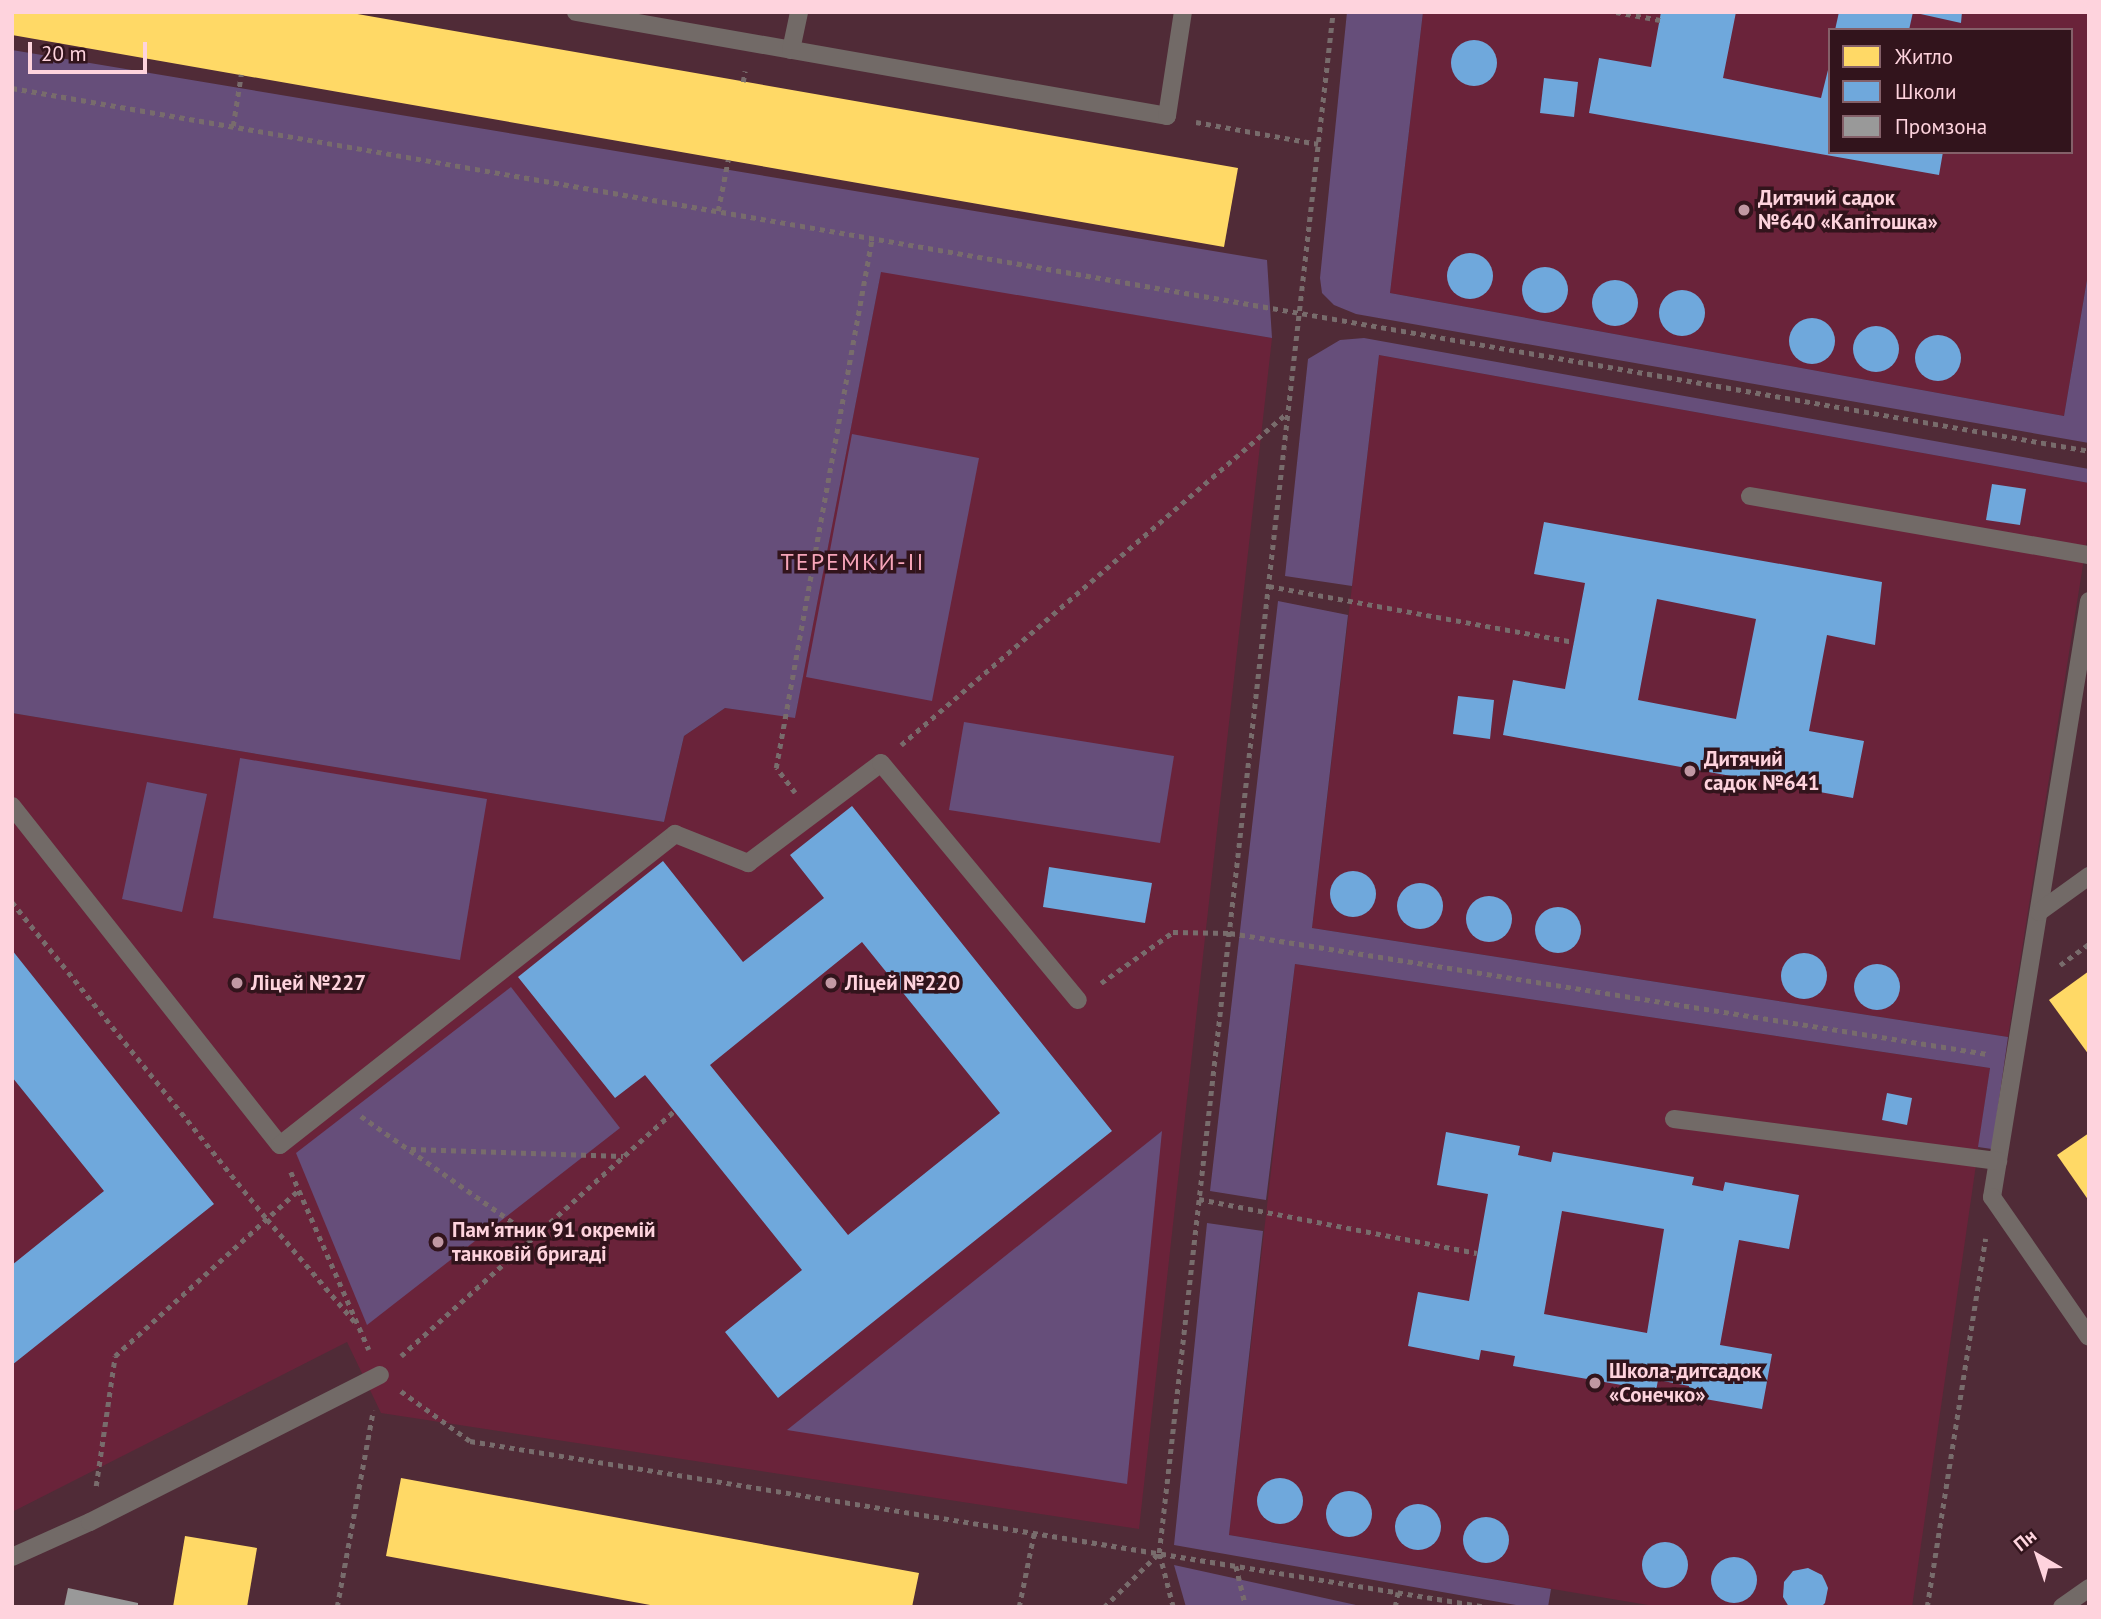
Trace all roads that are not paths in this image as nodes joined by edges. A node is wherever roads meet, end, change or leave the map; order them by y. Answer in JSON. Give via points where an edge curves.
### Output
{"nodes":[{"id":1,"x":576,"y":12,"type":"edge"},
{"id":2,"x":799,"y":12,"type":"edge"},
{"id":3,"x":1183,"y":12,"type":"edge"},
{"id":4,"x":790,"y":50,"type":"junction"},
{"id":5,"x":1750,"y":496,"type":"dead end"},
{"id":6,"x":2089,"y":555,"type":"edge"},
{"id":7,"x":2089,"y":601,"type":"edge"},
{"id":8,"x":12,"y":806,"type":"edge"},
{"id":9,"x":2089,"y":876,"type":"edge"},
{"id":10,"x":2039,"y":912,"type":"junction"},
{"id":11,"x":1078,"y":1000,"type":"road end"},
{"id":12,"x":1674,"y":1119,"type":"dead end"},
{"id":13,"x":1998,"y":1161,"type":"junction"},
{"id":14,"x":2089,"y":1337,"type":"edge"},
{"id":15,"x":380,"y":1375,"type":"road end"},
{"id":16,"x":12,"y":1557,"type":"edge"},
{"id":17,"x":2089,"y":1588,"type":"edge"},
{"id":18,"x":2062,"y":1607,"type":"edge"}],
"edges":[{"from":1,"to":4,"type":"lane"},
{"from":2,"to":4,"type":"lane"},
{"from":3,"to":4,"type":"lane","via":[[1167,116]]},
{"from":5,"to":6,"type":"lane"},
{"from":7,"to":10,"type":"lane"},
{"from":8,"to":11,"type":"lane","via":[[280,1145],[675,834],[748,863],[881,763]]},
{"from":9,"to":10,"type":"lane"},
{"from":10,"to":13,"type":"lane"},
{"from":12,"to":13,"type":"lane"},
{"from":13,"to":14,"type":"lane","via":[[1992,1197]]},
{"from":15,"to":16,"type":"lane"},
{"from":17,"to":18,"type":"lane"}]}
